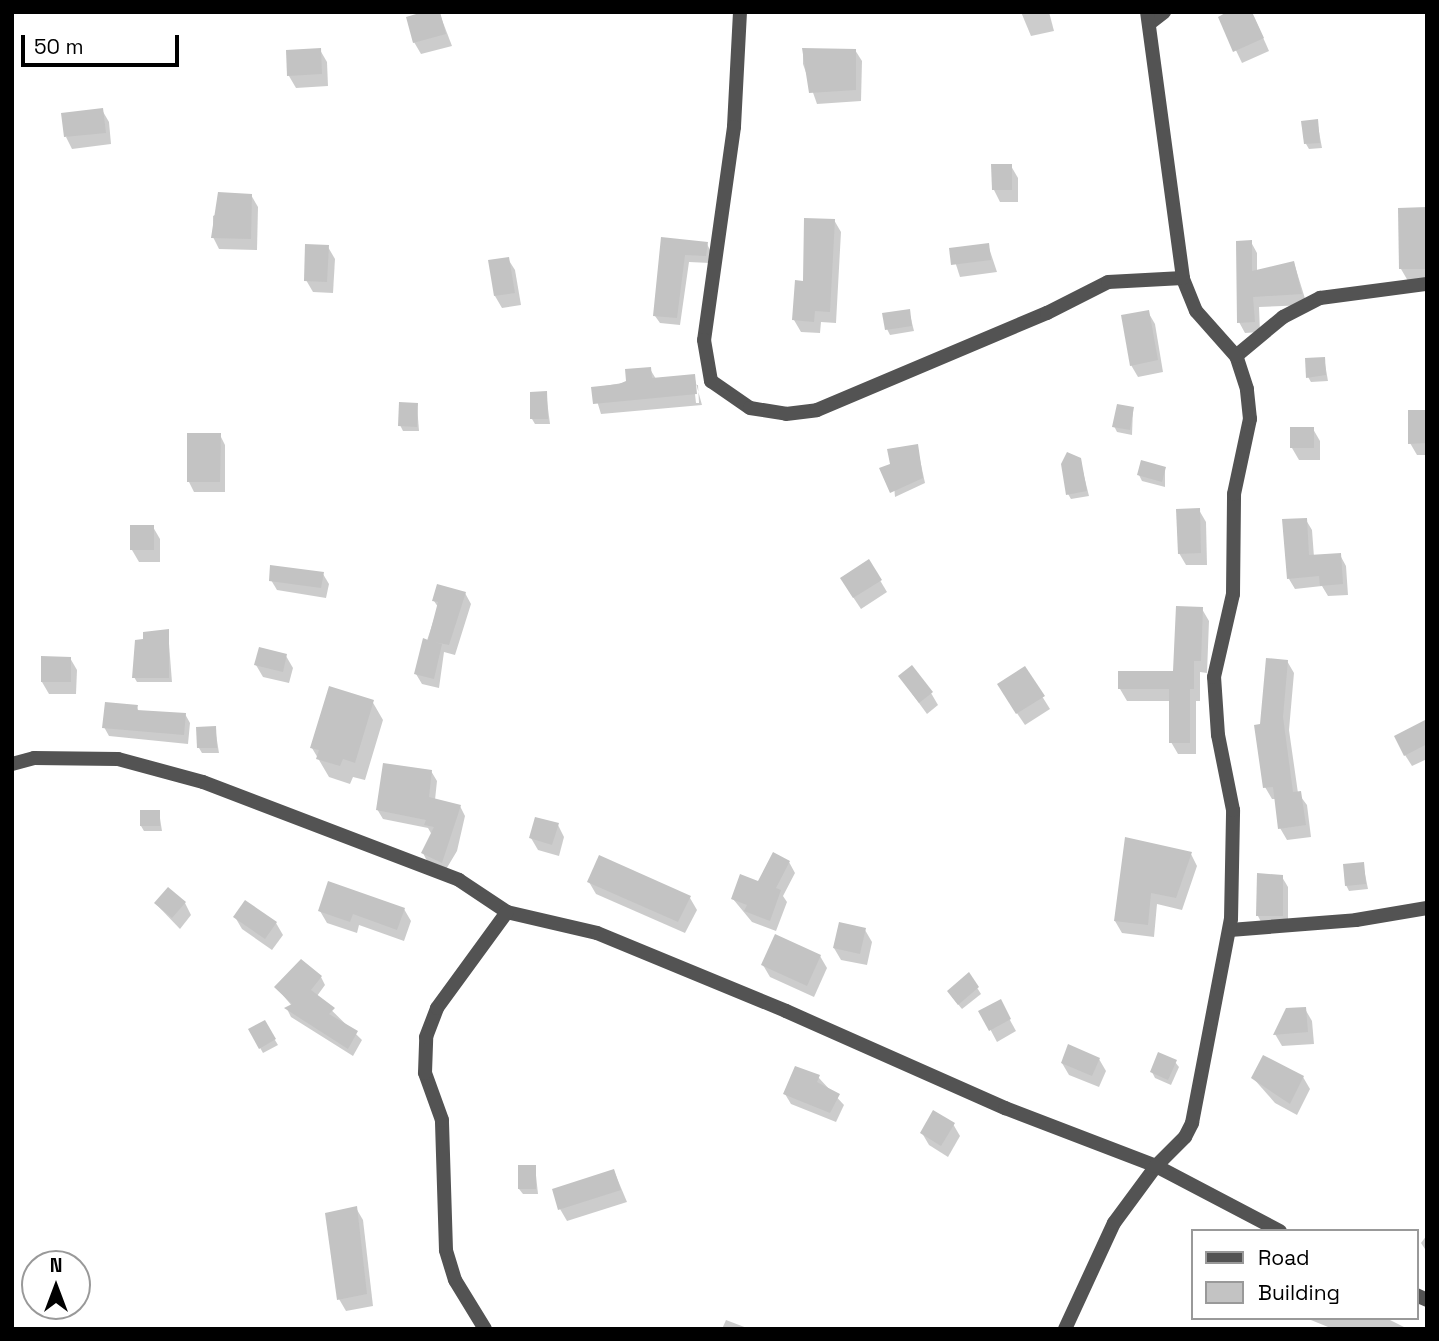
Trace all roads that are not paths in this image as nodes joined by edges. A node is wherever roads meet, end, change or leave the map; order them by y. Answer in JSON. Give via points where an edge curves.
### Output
{"nodes":[{"id":1,"x":740,"y":12,"type":"edge"},
{"id":2,"x":1164,"y":12,"type":"edge"},
{"id":3,"x":1148,"y":18,"type":"edge"},
{"id":4,"x":1183,"y":278,"type":"junction"},
{"id":5,"x":1427,"y":284,"type":"edge"},
{"id":6,"x":1236,"y":356,"type":"junction"},
{"id":7,"x":12,"y":764,"type":"edge"},
{"id":8,"x":1427,"y":908,"type":"edge"},
{"id":9,"x":507,"y":912,"type":"junction"},
{"id":10,"x":1230,"y":930,"type":"junction"},
{"id":11,"x":1156,"y":1166,"type":"junction"},
{"id":12,"x":1276,"y":1229,"type":"edge"},
{"id":13,"x":485,"y":1329,"type":"edge"},
{"id":14,"x":1065,"y":1329,"type":"edge"}],
"edges":[{"from":1,"to":4,"type":"street","via":[[734,127],[704,340],[711,381],[750,408],[786,414],[817,410],[1047,313],[1108,282]]},
{"from":2,"to":3,"type":"street"},
{"from":3,"to":4,"type":"street"},
{"from":4,"to":6,"type":"street","via":[[1196,311]]},
{"from":5,"to":6,"type":"street","via":[[1320,298],[1283,317]]},
{"from":6,"to":10,"type":"street","via":[[1247,389],[1249,440],[1234,494],[1233,594],[1214,677],[1235,841]]},
{"from":7,"to":9,"type":"street","via":[[34,758],[77,757],[150,766],[459,880]]},
{"from":8,"to":10,"type":"street","via":[[1356,920]]},
{"from":9,"to":11,"type":"street","via":[[597,933],[1006,1108]]},
{"from":9,"to":13,"type":"street","via":[[437,1008],[426,1037],[425,1073],[443,1131],[446,1250],[455,1280]]},
{"from":10,"to":11,"type":"street","via":[[1192,1123],[1185,1137]]},
{"from":11,"to":12,"type":"street"},
{"from":11,"to":14,"type":"street","via":[[1114,1223]]}]}
